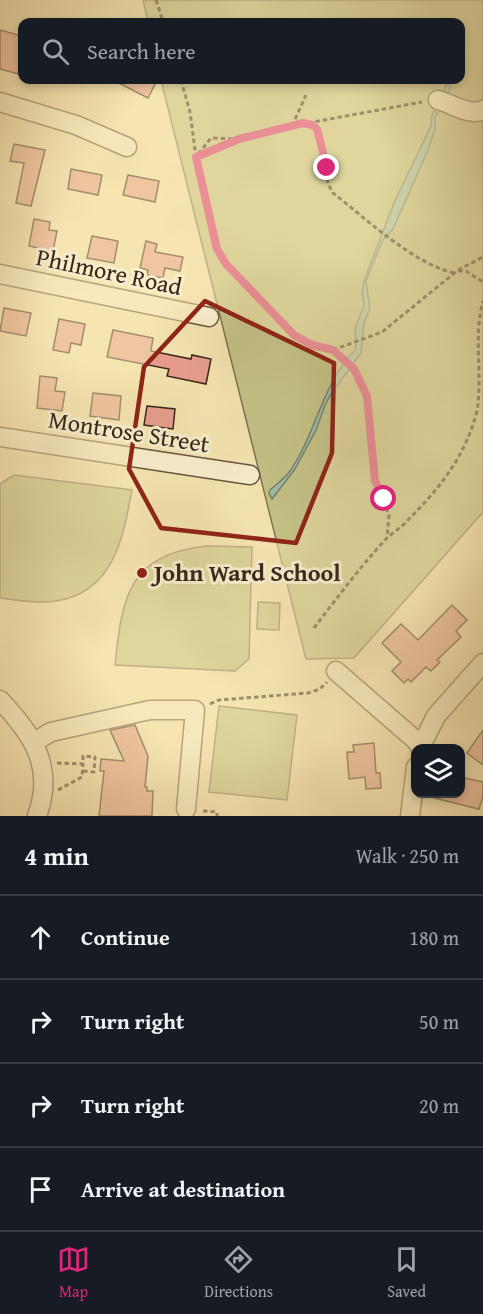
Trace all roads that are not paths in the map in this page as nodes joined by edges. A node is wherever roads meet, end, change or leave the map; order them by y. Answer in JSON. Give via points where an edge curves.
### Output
{"nodes":[{"id":1,"x":442,"y":101,"type":"road end"},
{"id":2,"x":0,"y":102,"type":"edge"},
{"id":3,"x":483,"y":110,"type":"edge"},
{"id":4,"x":127,"y":147,"type":"dead end"},
{"id":5,"x":0,"y":274,"type":"edge"},
{"id":6,"x":209,"y":317,"type":"dead end"},
{"id":7,"x":0,"y":437,"type":"edge"},
{"id":8,"x":250,"y":475,"type":"dead end"},
{"id":9,"x":483,"y":663,"type":"edge"},
{"id":10,"x":336,"y":671,"type":"road end"},
{"id":11,"x":0,"y":700,"type":"edge"},
{"id":12,"x":34,"y":742,"type":"junction"},
{"id":13,"x":418,"y":744,"type":"edge"},
{"id":14,"x":422,"y":744,"type":"edge"},
{"id":15,"x":412,"y":798,"type":"edge"},
{"id":16,"x":186,"y":809,"type":"dead end"},
{"id":17,"x":37,"y":816,"type":"edge"},
{"id":18,"x":410,"y":816,"type":"edge"}],
"edges":[{"from":1,"to":3,"type":"street","via":[[471,112]]},
{"from":2,"to":4,"type":"street","via":[[76,125]]},
{"from":5,"to":6,"type":"street","name":"Philmore Road"},
{"from":7,"to":8,"type":"street","name":"Montrose Street"},
{"from":9,"to":14,"type":"street","via":[[436,716]]},
{"from":10,"to":13,"type":"street"},
{"from":11,"to":12,"type":"street"},
{"from":12,"to":16,"type":"street","via":[[54,731],[150,711],[195,711]]},
{"from":12,"to":17,"type":"street","via":[[44,789]]},
{"from":15,"to":18,"type":"street"}]}
